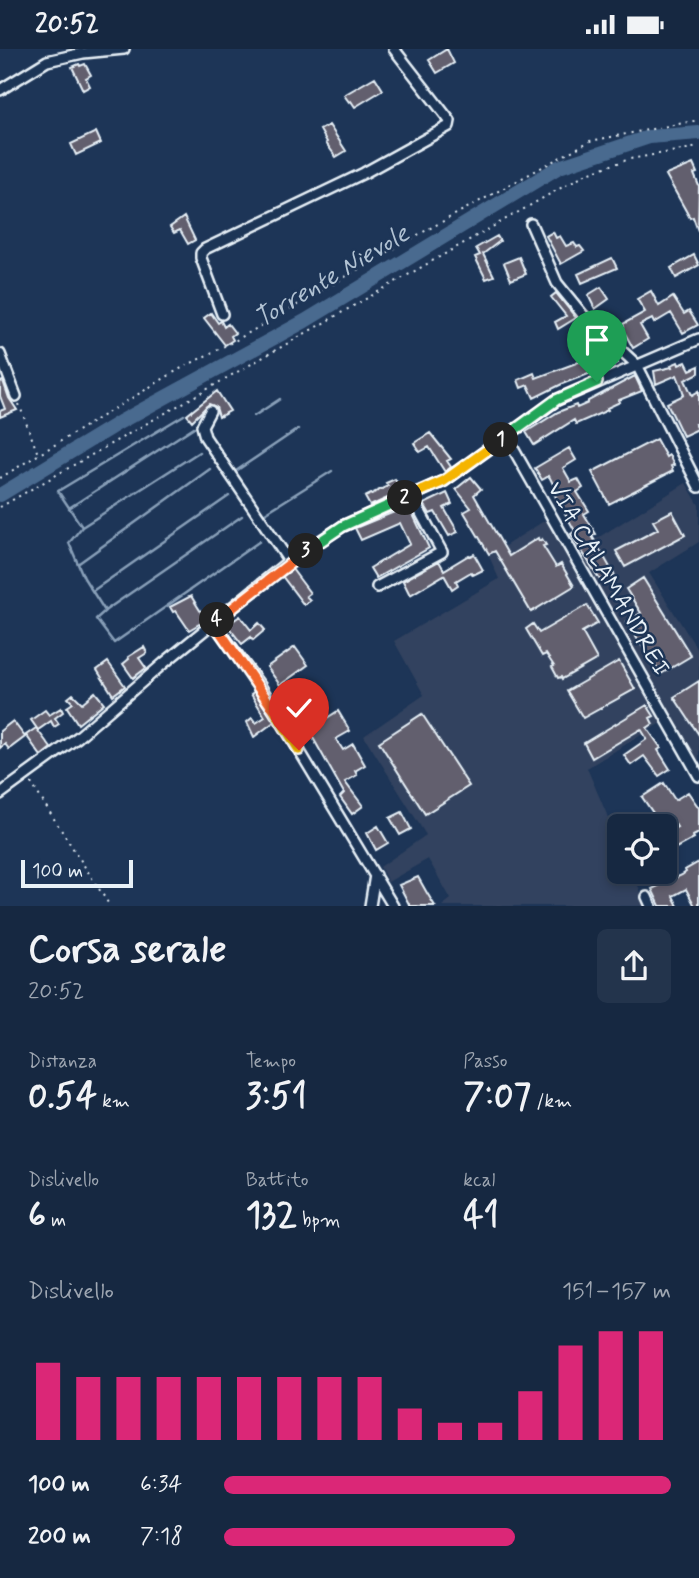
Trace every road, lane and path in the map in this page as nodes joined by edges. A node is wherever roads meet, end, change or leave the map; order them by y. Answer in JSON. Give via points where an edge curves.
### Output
{"nodes":[{"id":1,"x":124,"y":49,"type":"edge"},
{"id":2,"x":394,"y":49,"type":"edge"},
{"id":3,"x":0,"y":90,"type":"edge"},
{"id":4,"x":699,"y":120,"type":"edge"},
{"id":5,"x":699,"y":147,"type":"edge"},
{"id":6,"x":531,"y":224,"type":"dead end"},
{"id":7,"x":222,"y":314,"type":"dead end"},
{"id":8,"x":699,"y":339,"type":"edge"},
{"id":9,"x":0,"y":354,"type":"edge"},
{"id":10,"x":637,"y":365,"type":"junction"},
{"id":11,"x":16,"y":396,"type":"joint"},
{"id":12,"x":210,"y":411,"type":"dead end"},
{"id":13,"x":506,"y":436,"type":"junction"},
{"id":14,"x":38,"y":454,"type":"junction"},
{"id":15,"x":0,"y":478,"type":"edge"},
{"id":16,"x":699,"y":487,"type":"edge"},
{"id":17,"x":411,"y":495,"type":"junction"},
{"id":18,"x":0,"y":507,"type":"edge"},
{"id":19,"x":289,"y":562,"type":"junction"},
{"id":20,"x":377,"y":587,"type":"dead end"},
{"id":21,"x":214,"y":623,"type":"junction"},
{"id":22,"x":26,"y":775,"type":"junction"},
{"id":23,"x":699,"y":776,"type":"edge"},
{"id":24,"x":0,"y":794,"type":"edge"},
{"id":25,"x":375,"y":875,"type":"junction"},
{"id":26,"x":110,"y":906,"type":"edge"},
{"id":27,"x":370,"y":906,"type":"edge"},
{"id":28,"x":393,"y":906,"type":"edge"}],
"edges":[{"from":1,"to":3,"type":"street","via":[[47,61]]},
{"from":2,"to":7,"type":"street","via":[[450,121],[449,126],[364,173],[205,249],[201,258]]},
{"from":4,"to":14,"type":"path","via":[[590,141],[178,370]]},
{"from":5,"to":18,"type":"path","via":[[630,159],[587,173]]},
{"from":6,"to":10,"type":"street","via":[[557,283],[583,315]]},
{"from":8,"to":10,"type":"street"},
{"from":9,"to":11,"type":"street"},
{"from":10,"to":13,"type":"street","via":[[556,400]]},
{"from":10,"to":16,"type":"street"},
{"from":11,"to":14,"type":"path"},
{"from":12,"to":19,"type":"street","via":[[202,426],[205,437]]},
{"from":13,"to":17,"type":"street","via":[[444,481]]},
{"from":13,"to":23,"type":"street","name":"VIA CALAMANDREI"},
{"from":14,"to":15,"type":"path"},
{"from":17,"to":19,"type":"street","via":[[343,526]]},
{"from":17,"to":20,"type":"street","via":[[442,552]]},
{"from":19,"to":21,"type":"street"},
{"from":21,"to":22,"type":"street"},
{"from":21,"to":25,"type":"street","via":[[261,687]]},
{"from":22,"to":24,"type":"street"},
{"from":22,"to":26,"type":"path"},
{"from":25,"to":27,"type":"street"},
{"from":25,"to":28,"type":"street"}]}
